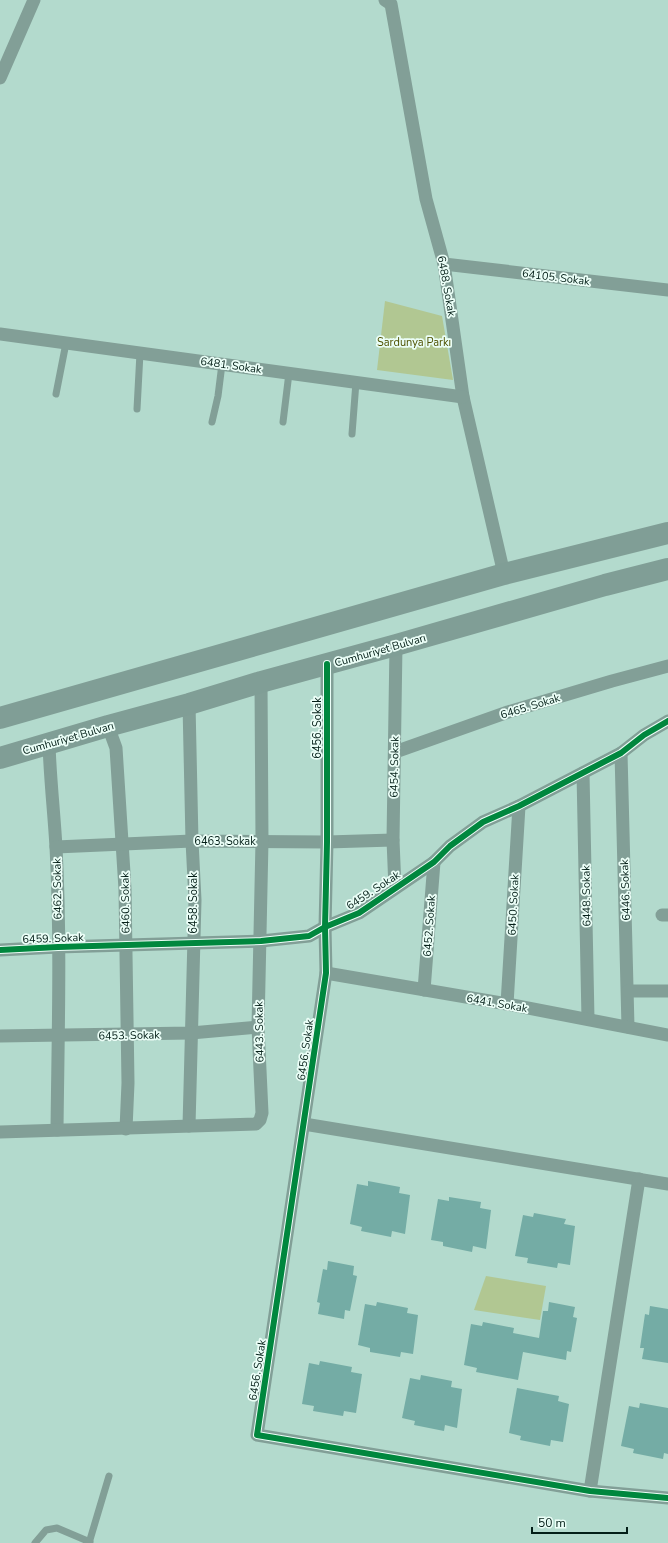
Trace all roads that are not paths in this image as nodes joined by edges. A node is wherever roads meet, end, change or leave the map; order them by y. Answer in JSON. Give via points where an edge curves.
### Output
{"nodes":[{"id":1,"x":34,"y":0,"type":"edge"},
{"id":2,"x":386,"y":0,"type":"edge"},
{"id":3,"x":0,"y":78,"type":"edge"},
{"id":4,"x":444,"y":264,"type":"junction"},
{"id":5,"x":668,"y":290,"type":"edge"},
{"id":6,"x":0,"y":334,"type":"edge"},
{"id":7,"x":66,"y":343,"type":"junction"},
{"id":8,"x":140,"y":353,"type":"junction"},
{"id":9,"x":222,"y":364,"type":"junction"},
{"id":10,"x":289,"y":373,"type":"junction"},
{"id":11,"x":356,"y":382,"type":"junction"},
{"id":12,"x":56,"y":394,"type":"dead end"},
{"id":13,"x":463,"y":396,"type":"junction"},
{"id":14,"x":137,"y":409,"type":"dead end"},
{"id":15,"x":212,"y":422,"type":"dead end"},
{"id":16,"x":283,"y":422,"type":"dead end"},
{"id":17,"x":352,"y":434,"type":"dead end"},
{"id":18,"x":668,"y":533,"type":"edge"},
{"id":19,"x":668,"y":569,"type":"edge"},
{"id":20,"x":504,"y":574,"type":"junction"},
{"id":21,"x":396,"y":645,"type":"junction"},
{"id":22,"x":327,"y":664,"type":"junction"},
{"id":23,"x":668,"y":666,"type":"edge"},
{"id":24,"x":261,"y":682,"type":"junction"},
{"id":25,"x":189,"y":704,"type":"junction"},
{"id":26,"x":0,"y":718,"type":"edge"},
{"id":27,"x":668,"y":721,"type":"edge"},
{"id":28,"x":108,"y":726,"type":"junction"},
{"id":29,"x":49,"y":744,"type":"junction"},
{"id":30,"x":395,"y":752,"type":"junction"},
{"id":31,"x":621,"y":753,"type":"junction"},
{"id":32,"x":0,"y":758,"type":"edge"},
{"id":33,"x":583,"y":773,"type":"junction"},
{"id":34,"x":519,"y":806,"type":"junction"},
{"id":35,"x":393,"y":840,"type":"junction"},
{"id":36,"x":192,"y":841,"type":"junction"},
{"id":37,"x":262,"y":841,"type":"junction"},
{"id":38,"x":327,"y":842,"type":"junction"},
{"id":39,"x":123,"y":843,"type":"junction"},
{"id":40,"x":56,"y":847,"type":"junction"},
{"id":41,"x":434,"y":862,"type":"junction"},
{"id":42,"x":395,"y":888,"type":"junction"},
{"id":43,"x":325,"y":927,"type":"junction"},
{"id":44,"x":261,"y":941,"type":"junction"},
{"id":45,"x":194,"y":944,"type":"junction"},
{"id":46,"x":126,"y":945,"type":"junction"},
{"id":47,"x":58,"y":947,"type":"junction"},
{"id":48,"x":0,"y":950,"type":"edge"},
{"id":49,"x":326,"y":973,"type":"junction"},
{"id":50,"x":424,"y":990,"type":"junction"},
{"id":51,"x":628,"y":991,"type":"junction"},
{"id":52,"x":668,"y":991,"type":"edge"},
{"id":53,"x":507,"y":1004,"type":"junction"},
{"id":54,"x":588,"y":1019,"type":"junction"},
{"id":55,"x":258,"y":1027,"type":"junction"},
{"id":56,"x":628,"y":1027,"type":"junction"},
{"id":57,"x":190,"y":1033,"type":"junction"},
{"id":58,"x":127,"y":1035,"type":"junction"},
{"id":59,"x":668,"y":1035,"type":"edge"},
{"id":60,"x":0,"y":1036,"type":"edge"},
{"id":61,"x":58,"y":1036,"type":"junction"},
{"id":62,"x":304,"y":1124,"type":"junction"},
{"id":63,"x":189,"y":1126,"type":"junction"},
{"id":64,"x":126,"y":1129,"type":"junction"},
{"id":65,"x":57,"y":1130,"type":"junction"},
{"id":66,"x":0,"y":1132,"type":"edge"},
{"id":67,"x":639,"y":1179,"type":"junction"},
{"id":68,"x":668,"y":1184,"type":"edge"},
{"id":69,"x":109,"y":1476,"type":"dead end"},
{"id":70,"x":590,"y":1491,"type":"junction"},
{"id":71,"x":668,"y":1498,"type":"edge"},
{"id":72,"x":90,"y":1542,"type":"edge"},
{"id":73,"x":35,"y":1543,"type":"edge"}],
"edges":[{"from":1,"to":3,"type":"street"},
{"from":2,"to":4,"type":"street","name":"6488. Sokak","via":[[391,4],[426,199]]},
{"from":4,"to":5,"type":"street","name":"64105. Sokak"},
{"from":4,"to":13,"type":"street","name":"6488. Sokak"},
{"from":6,"to":7,"type":"street","name":"6481. Sokak"},
{"from":7,"to":8,"type":"street","name":"6481. Sokak"},
{"from":7,"to":12,"type":"lane"},
{"from":8,"to":9,"type":"street","name":"6481. Sokak"},
{"from":8,"to":14,"type":"lane"},
{"from":9,"to":10,"type":"street","name":"6481. Sokak"},
{"from":9,"to":15,"type":"lane"},
{"from":10,"to":11,"type":"street","name":"6481. Sokak"},
{"from":10,"to":16,"type":"lane"},
{"from":11,"to":13,"type":"street","name":"6481. Sokak"},
{"from":11,"to":17,"type":"lane"},
{"from":13,"to":20,"type":"street","name":"6488. Sokak"},
{"from":18,"to":20,"type":"highway"},
{"from":19,"to":21,"type":"highway","name":"Cumhuriyet Bulvarı"},
{"from":20,"to":26,"type":"highway"},
{"from":21,"to":22,"type":"highway","name":"Cumhuriyet Bulvarı"},
{"from":21,"to":30,"type":"street","name":"6454. Sokak"},
{"from":22,"to":24,"type":"highway","name":"Cumhuriyet Bulvarı"},
{"from":22,"to":38,"type":"street","name":"6456. Sokak"},
{"from":23,"to":30,"type":"street","name":"6465. Sokak","via":[[508,712]]},
{"from":24,"to":25,"type":"highway","name":"Cumhuriyet Bulvarı"},
{"from":24,"to":37,"type":"street","name":"6443. Sokak"},
{"from":25,"to":28,"type":"highway","name":"Cumhuriyet Bulvarı"},
{"from":25,"to":36,"type":"street","name":"6458. Sokak"},
{"from":27,"to":31,"type":"street","name":"6459. Sokak"},
{"from":28,"to":29,"type":"highway","name":"Cumhuriyet Bulvarı"},
{"from":28,"to":39,"type":"street","name":"6460. Sokak","via":[[116,748]]},
{"from":29,"to":32,"type":"highway","name":"Cumhuriyet Bulvarı"},
{"from":29,"to":40,"type":"street","name":"6462. Sokak"},
{"from":30,"to":35,"type":"street","name":"6454. Sokak"},
{"from":31,"to":33,"type":"street","name":"6459. Sokak"},
{"from":31,"to":51,"type":"street","name":"6446. Sokak"},
{"from":33,"to":34,"type":"street","name":"6459. Sokak"},
{"from":33,"to":54,"type":"street","name":"6448. Sokak"},
{"from":34,"to":41,"type":"street","name":"6459. Sokak","via":[[483,822],[450,846]]},
{"from":34,"to":53,"type":"street","name":"6450. Sokak"},
{"from":35,"to":38,"type":"street","name":"6463. Sokak"},
{"from":35,"to":42,"type":"street","name":"6454. Sokak"},
{"from":36,"to":37,"type":"street","name":"6463. Sokak"},
{"from":36,"to":39,"type":"street","name":"6463. Sokak"},
{"from":36,"to":45,"type":"street","name":"6458. Sokak"},
{"from":37,"to":38,"type":"street","name":"6463. Sokak"},
{"from":37,"to":44,"type":"street","name":"6443. Sokak"},
{"from":38,"to":43,"type":"street","name":"6456. Sokak"},
{"from":39,"to":40,"type":"street","name":"6463. Sokak"},
{"from":39,"to":46,"type":"street","name":"6460. Sokak"},
{"from":40,"to":47,"type":"street","name":"6462. Sokak"},
{"from":41,"to":42,"type":"street","name":"6459. Sokak"},
{"from":41,"to":50,"type":"street","name":"6452. Sokak"},
{"from":42,"to":43,"type":"street","name":"6459. Sokak","via":[[359,913]]},
{"from":43,"to":44,"type":"street","name":"6459. Sokak","via":[[309,936]]},
{"from":43,"to":49,"type":"street","name":"6456. Sokak"},
{"from":44,"to":45,"type":"street","name":"6459. Sokak"},
{"from":44,"to":55,"type":"street","name":"6443. Sokak"},
{"from":45,"to":46,"type":"street","name":"6459. Sokak"},
{"from":45,"to":57,"type":"street","name":"6458. Sokak"},
{"from":46,"to":47,"type":"street","name":"6459. Sokak"},
{"from":46,"to":58,"type":"street","name":"6460. Sokak"},
{"from":47,"to":48,"type":"street","name":"6459. Sokak"},
{"from":47,"to":61,"type":"street","name":"6462. Sokak"},
{"from":49,"to":50,"type":"street","name":"6441. Sokak"},
{"from":49,"to":62,"type":"street","name":"6456. Sokak"},
{"from":50,"to":53,"type":"street","name":"6441. Sokak"},
{"from":51,"to":52,"type":"street"},
{"from":51,"to":56,"type":"street","name":"6446. Sokak"},
{"from":53,"to":54,"type":"street","name":"6441. Sokak"},
{"from":54,"to":56,"type":"street","name":"6441. Sokak"},
{"from":55,"to":57,"type":"street","name":"6453. Sokak"},
{"from":55,"to":63,"type":"street","name":"6443. Sokak","via":[[262,1113],[260,1120],[256,1124]]},
{"from":56,"to":59,"type":"street","name":"6441. Sokak"},
{"from":57,"to":58,"type":"street","name":"6453. Sokak"},
{"from":57,"to":63,"type":"street","name":"6458. Sokak"},
{"from":58,"to":61,"type":"street","name":"6453. Sokak"},
{"from":58,"to":64,"type":"street","name":"6460. Sokak"},
{"from":60,"to":61,"type":"street","name":"6453. Sokak"},
{"from":61,"to":65,"type":"street","name":"6462. Sokak"},
{"from":62,"to":67,"type":"street"},
{"from":62,"to":70,"type":"street","name":"6456. Sokak","via":[[257,1435]]},
{"from":63,"to":64,"type":"street","name":"6443. Sokak"},
{"from":64,"to":65,"type":"street","name":"6443. Sokak"},
{"from":65,"to":66,"type":"street","name":"6443. Sokak"},
{"from":67,"to":68,"type":"street"},
{"from":67,"to":70,"type":"street"},
{"from":69,"to":72,"type":"lane"},
{"from":70,"to":71,"type":"street"},
{"from":72,"to":73,"type":"lane","via":[[57,1528],[46,1530]]}]}
